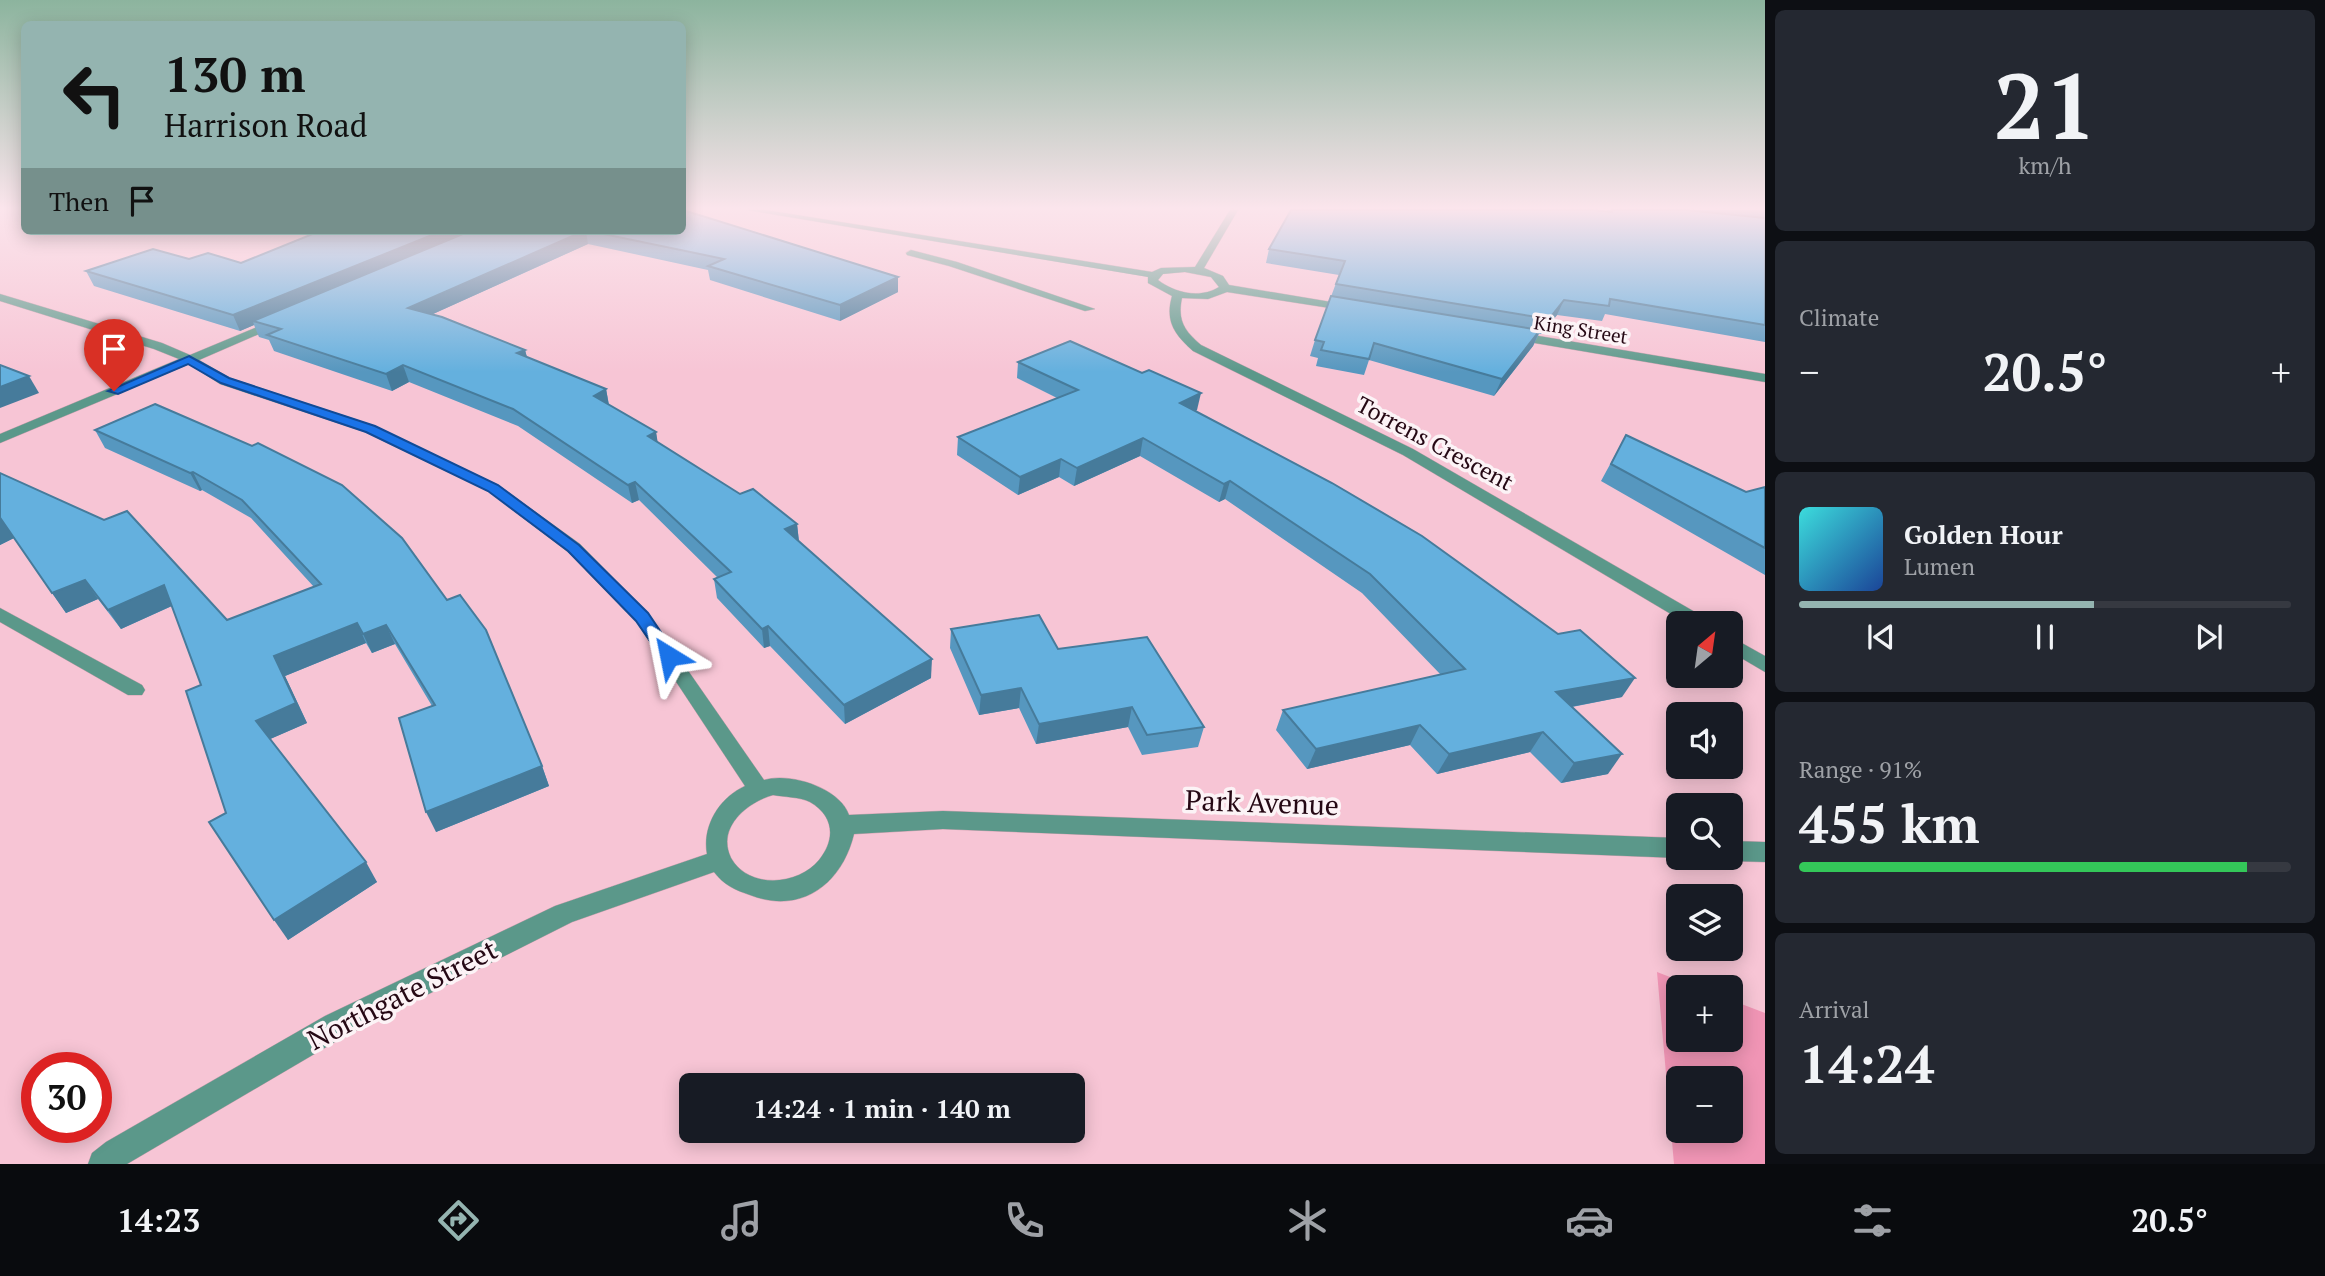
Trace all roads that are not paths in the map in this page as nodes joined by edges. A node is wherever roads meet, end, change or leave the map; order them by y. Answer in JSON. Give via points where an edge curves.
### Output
{"nodes":[{"id":1,"x":954,"y":264,"type":"edge"},
{"id":2,"x":1088,"y":264,"type":"edge"},
{"id":3,"x":1201,"y":264,"type":"edge"},
{"id":4,"x":1198,"y":270,"type":"junction"},
{"id":5,"x":1154,"y":275,"type":"junction"},
{"id":6,"x":1225,"y":288,"type":"junction"},
{"id":7,"x":1178,"y":294,"type":"junction"},
{"id":8,"x":0,"y":298,"type":"edge"},
{"id":9,"x":1089,"y":309,"type":"dead end"},
{"id":10,"x":1360,"y":310,"type":"edge"},
{"id":11,"x":292,"y":316,"type":"edge"},
{"id":12,"x":1508,"y":335,"type":"edge"},
{"id":13,"x":189,"y":359,"type":"junction"},
{"id":14,"x":1765,"y":378,"type":"edge"},
{"id":15,"x":0,"y":439,"type":"edge"},
{"id":16,"x":1680,"y":611,"type":"edge"},
{"id":17,"x":0,"y":614,"type":"edge"},
{"id":18,"x":1743,"y":651,"type":"edge"},
{"id":19,"x":1765,"y":665,"type":"edge"},
{"id":20,"x":135,"y":690,"type":"dead end"},
{"id":21,"x":759,"y":790,"type":"junction"},
{"id":22,"x":843,"y":825,"type":"junction"},
{"id":23,"x":1666,"y":848,"type":"edge"},
{"id":24,"x":1743,"y":851,"type":"edge"},
{"id":25,"x":1765,"y":852,"type":"edge"},
{"id":26,"x":719,"y":860,"type":"junction"},
{"id":27,"x":103,"y":1164,"type":"edge"}],
"edges":[{"from":1,"to":9,"type":"street"},
{"from":2,"to":5,"type":"street"},
{"from":3,"to":4,"type":"street"},
{"from":4,"to":5,"type":"street","via":[[1176,268]]},
{"from":4,"to":6,"type":"street","via":[[1220,278]]},
{"from":5,"to":7,"type":"street","via":[[1152,281],[1158,287]]},
{"from":6,"to":7,"type":"street","via":[[1209,295]]},
{"from":6,"to":10,"type":"street"},
{"from":7,"to":16,"type":"street","name":"Torrens Crescent","via":[[1172,314],[1178,330],[1197,348],[1408,452]]},
{"from":8,"to":13,"type":"street"},
{"from":11,"to":13,"type":"street"},
{"from":12,"to":14,"type":"street","name":"King Street"},
{"from":13,"to":15,"type":"street"},
{"from":13,"to":21,"type":"street","via":[[225,381],[370,429],[493,488],[573,548],[642,617]]},
{"from":17,"to":20,"type":"street"},
{"from":18,"to":19,"type":"street"},
{"from":21,"to":22,"type":"street","via":[[794,786],[818,794],[833,805]]},
{"from":21,"to":26,"type":"street","via":[[740,799],[720,824],[716,841]]},
{"from":22,"to":23,"type":"street","name":"Park Avenue","via":[[943,820]]},
{"from":22,"to":26,"type":"street","via":[[843,844],[834,864],[818,878],[789,891],[747,886],[729,875]]},
{"from":24,"to":25,"type":"street"},
{"from":26,"to":27,"type":"street","name":"Northgate Street","via":[[564,914],[335,1026]]}]}
